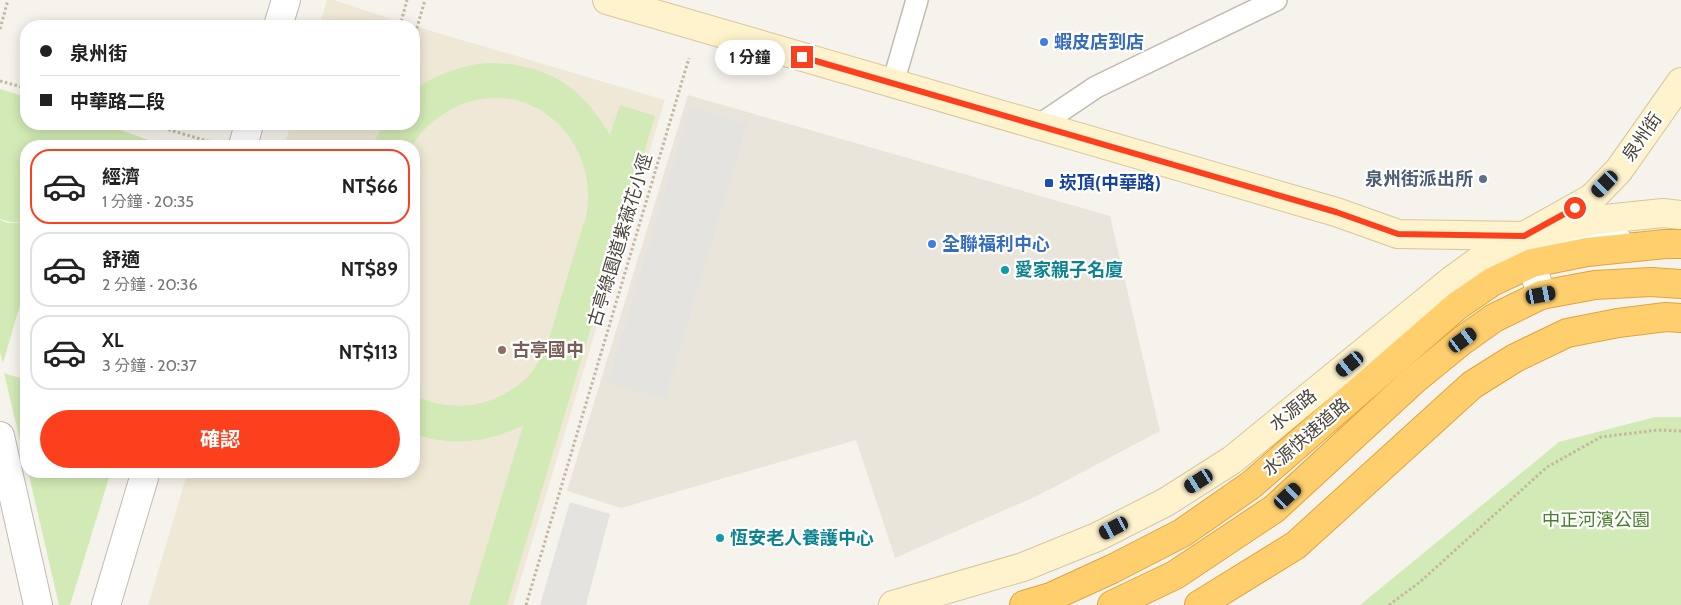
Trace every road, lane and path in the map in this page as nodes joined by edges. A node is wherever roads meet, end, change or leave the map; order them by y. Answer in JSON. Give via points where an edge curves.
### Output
{"nodes":[{"id":1,"x":8,"y":0,"type":"edge"},
{"id":2,"x":286,"y":0,"type":"edge"},
{"id":3,"x":407,"y":0,"type":"edge"},
{"id":4,"x":425,"y":0,"type":"edge"},
{"id":5,"x":607,"y":0,"type":"edge"},
{"id":6,"x":917,"y":0,"type":"edge"},
{"id":7,"x":1276,"y":0,"type":"edge"},
{"id":8,"x":280,"y":20,"type":"edge"},
{"id":9,"x":402,"y":20,"type":"edge"},
{"id":10,"x":419,"y":20,"type":"edge"},
{"id":11,"x":698,"y":26,"type":"junction"},
{"id":12,"x":0,"y":29,"type":"edge"},
{"id":13,"x":0,"y":81,"type":"edge"},
{"id":14,"x":1681,"y":82,"type":"edge"},
{"id":15,"x":893,"y":83,"type":"junction"},
{"id":16,"x":20,"y":86,"type":"edge"},
{"id":17,"x":1038,"y":126,"type":"junction"},
{"id":18,"x":172,"y":130,"type":"edge"},
{"id":19,"x":244,"y":130,"type":"edge"},
{"id":20,"x":211,"y":140,"type":"edge"},
{"id":21,"x":235,"y":140,"type":"edge"},
{"id":22,"x":1681,"y":215,"type":"edge"},
{"id":23,"x":1524,"y":236,"type":"junction"},
{"id":24,"x":1673,"y":244,"type":"edge"},
{"id":25,"x":1532,"y":263,"type":"junction"},
{"id":26,"x":1681,"y":284,"type":"edge"},
{"id":27,"x":1541,"y":295,"type":"junction"},
{"id":28,"x":1681,"y":318,"type":"edge"},
{"id":29,"x":1681,"y":431,"type":"edge"},
{"id":30,"x":0,"y":436,"type":"edge"},
{"id":31,"x":144,"y":478,"type":"edge"},
{"id":32,"x":38,"y":605,"type":"edge"},
{"id":33,"x":106,"y":605,"type":"edge"},
{"id":34,"x":526,"y":605,"type":"edge"},
{"id":35,"x":893,"y":605,"type":"edge"},
{"id":36,"x":1024,"y":605,"type":"edge"},
{"id":37,"x":1112,"y":605,"type":"edge"},
{"id":38,"x":1199,"y":605,"type":"edge"},
{"id":39,"x":1389,"y":605,"type":"edge"}],
"edges":[{"from":1,"to":12,"type":"path"},
{"from":2,"to":8,"type":"street"},
{"from":3,"to":9,"type":"path"},
{"from":4,"to":10,"type":"path"},
{"from":5,"to":11,"type":"street"},
{"from":6,"to":15,"type":"lane"},
{"from":7,"to":17,"type":"lane","via":[[1096,87]]},
{"from":11,"to":15,"type":"street"},
{"from":11,"to":34,"type":"path","name":"古亭綠園道紫薇花小徑"},
{"from":13,"to":16,"type":"path"},
{"from":14,"to":23,"type":"street","name":"泉州街","via":[[1618,170],[1592,198]]},
{"from":15,"to":17,"type":"street"},
{"from":17,"to":23,"type":"street","via":[[1336,212],[1398,234]]},
{"from":18,"to":20,"type":"path"},
{"from":19,"to":21,"type":"street"},
{"from":22,"to":23,"type":"street","name":"水源路","via":[[1595,220]]},
{"from":23,"to":24,"type":"street","name":"水源快速道路"},
{"from":23,"to":25,"type":"street"},
{"from":23,"to":35,"type":"street","name":"水源路","via":[[1484,257],[1452,280],[1232,460],[1166,502],[1097,537],[1023,567]]},
{"from":24,"to":25,"type":"highway","name":"水源快速道路","via":[[1587,252]]},
{"from":25,"to":27,"type":"street"},
{"from":25,"to":36,"type":"highway","name":"水源快速道路","via":[[1492,282],[1457,306],[1251,485],[1182,533],[1052,597]]},
{"from":26,"to":27,"type":"highway","name":"水源快速道路","via":[[1595,285]]},
{"from":27,"to":37,"type":"highway","name":"水源快速道路","via":[[1494,318],[1463,340],[1414,380],[1274,509],[1175,575]]},
{"from":28,"to":38,"type":"highway","via":[[1618,323],[1567,333],[1515,358],[1472,385],[1296,544]]},
{"from":29,"to":39,"type":"path","via":[[1658,430],[1601,437],[1547,467],[1420,582]]},
{"from":30,"to":32,"type":"street"},
{"from":31,"to":33,"type":"street"}]}
